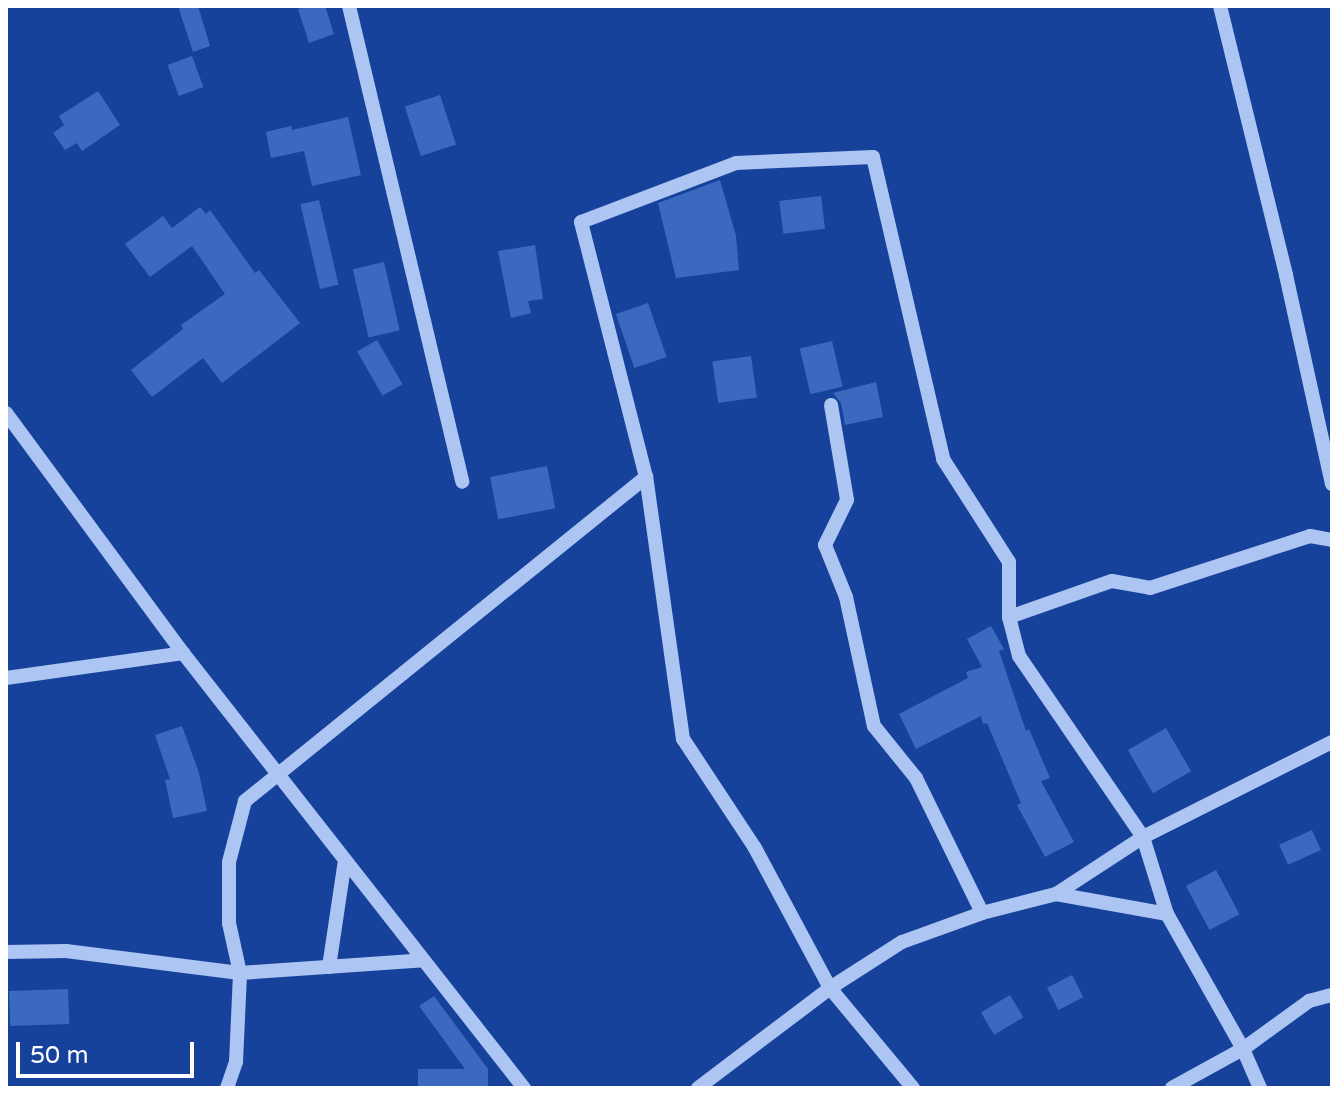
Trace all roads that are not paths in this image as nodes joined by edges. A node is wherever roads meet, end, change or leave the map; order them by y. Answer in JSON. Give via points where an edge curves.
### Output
{"nodes":[{"id":1,"x":349,"y":6,"type":"edge"},
{"id":2,"x":1220,"y":6,"type":"edge"},
{"id":3,"x":831,"y":405,"type":"dead end"},
{"id":4,"x":6,"y":413,"type":"edge"},
{"id":5,"x":646,"y":477,"type":"junction"},
{"id":6,"x":462,"y":482,"type":"dead end"},
{"id":7,"x":1332,"y":484,"type":"edge"},
{"id":8,"x":1332,"y":540,"type":"edge"},
{"id":9,"x":1009,"y":617,"type":"junction"},
{"id":10,"x":183,"y":653,"type":"junction"},
{"id":11,"x":6,"y":678,"type":"edge"},
{"id":12,"x":1332,"y":742,"type":"edge"},
{"id":13,"x":279,"y":775,"type":"junction"},
{"id":14,"x":1143,"y":837,"type":"junction"},
{"id":15,"x":345,"y":860,"type":"junction"},
{"id":16,"x":1056,"y":894,"type":"junction"},
{"id":17,"x":982,"y":913,"type":"junction"},
{"id":18,"x":1167,"y":914,"type":"junction"},
{"id":19,"x":6,"y":952,"type":"edge"},
{"id":20,"x":424,"y":960,"type":"junction"},
{"id":21,"x":329,"y":967,"type":"junction"},
{"id":22,"x":240,"y":973,"type":"junction"},
{"id":23,"x":830,"y":988,"type":"junction"},
{"id":24,"x":1332,"y":995,"type":"edge"},
{"id":25,"x":1243,"y":1049,"type":"junction"},
{"id":26,"x":227,"y":1088,"type":"edge"},
{"id":27,"x":524,"y":1088,"type":"edge"},
{"id":28,"x":698,"y":1088,"type":"edge"},
{"id":29,"x":913,"y":1088,"type":"edge"},
{"id":30,"x":1172,"y":1088,"type":"edge"},
{"id":31,"x":1260,"y":1088,"type":"edge"}],
"edges":[{"from":1,"to":6,"type":"street"},
{"from":2,"to":7,"type":"street"},
{"from":3,"to":17,"type":"street","via":[[847,500],[825,545],[846,597],[874,726],[916,778]]},
{"from":4,"to":10,"type":"street"},
{"from":5,"to":9,"type":"street","via":[[581,222],[736,163],[873,157],[943,459],[1009,562]]},
{"from":5,"to":13,"type":"street"},
{"from":5,"to":23,"type":"street","via":[[683,739],[755,848]]},
{"from":8,"to":9,"type":"street","via":[[1310,536],[1150,588],[1112,581]]},
{"from":9,"to":14,"type":"street","via":[[1019,656]]},
{"from":10,"to":11,"type":"street"},
{"from":10,"to":13,"type":"street"},
{"from":12,"to":14,"type":"street"},
{"from":13,"to":15,"type":"street"},
{"from":13,"to":22,"type":"street","via":[[245,801],[229,862],[229,923]]},
{"from":14,"to":16,"type":"street"},
{"from":14,"to":18,"type":"street"},
{"from":15,"to":20,"type":"street"},
{"from":15,"to":21,"type":"street"},
{"from":16,"to":17,"type":"street"},
{"from":16,"to":18,"type":"street"},
{"from":17,"to":23,"type":"street","via":[[902,942]]},
{"from":18,"to":25,"type":"street"},
{"from":19,"to":22,"type":"street","via":[[66,951]]},
{"from":20,"to":21,"type":"street"},
{"from":20,"to":27,"type":"street"},
{"from":21,"to":22,"type":"street"},
{"from":22,"to":26,"type":"street","via":[[236,1062]]},
{"from":23,"to":28,"type":"street"},
{"from":23,"to":29,"type":"street"},
{"from":24,"to":25,"type":"street","via":[[1309,1001]]},
{"from":25,"to":30,"type":"street"},
{"from":25,"to":31,"type":"street"}]}
